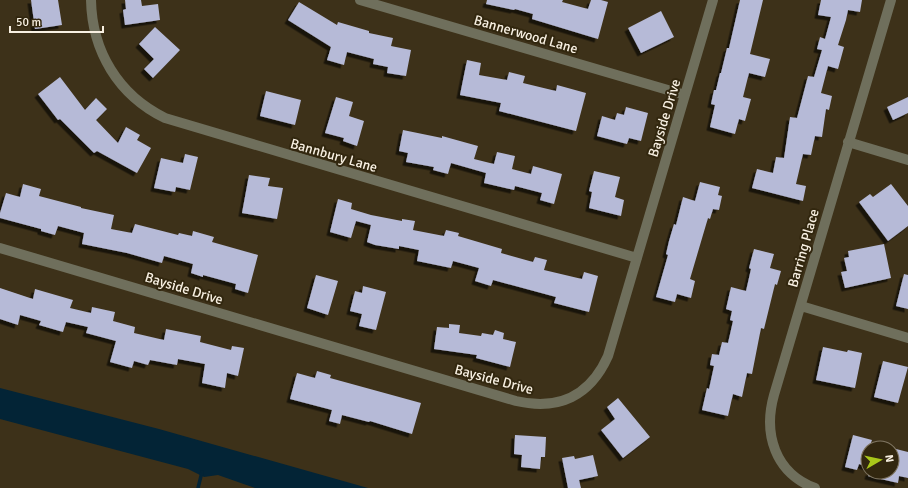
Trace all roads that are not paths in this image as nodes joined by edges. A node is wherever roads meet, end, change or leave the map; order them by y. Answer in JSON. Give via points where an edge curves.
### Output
{"nodes":[{"id":1,"x":91,"y":0,"type":"edge"},
{"id":2,"x":360,"y":0,"type":"edge"},
{"id":3,"x":713,"y":0,"type":"edge"},
{"id":4,"x":891,"y":0,"type":"edge"},
{"id":5,"x":685,"y":95,"type":"junction"},
{"id":6,"x":848,"y":142,"type":"junction"},
{"id":7,"x":908,"y":160,"type":"edge"},
{"id":8,"x":0,"y":248,"type":"edge"},
{"id":9,"x":637,"y":258,"type":"junction"},
{"id":10,"x":801,"y":306,"type":"junction"},
{"id":11,"x":908,"y":338,"type":"edge"},
{"id":12,"x":815,"y":488,"type":"edge"}],
"edges":[{"from":1,"to":9,"type":"street","name":"Bannbury Lane","via":[[95,36],[111,70],[135,99],[165,118]]},
{"from":2,"to":5,"type":"street","name":"Bannerwood Lane"},
{"from":3,"to":5,"type":"street","name":"Bayside Drive"},
{"from":4,"to":6,"type":"street","name":"Barring Place"},
{"from":5,"to":9,"type":"street","name":"Bayside Drive"},
{"from":6,"to":7,"type":"street"},
{"from":6,"to":10,"type":"street","name":"Barring Place"},
{"from":8,"to":9,"type":"street","name":"Bayside Drive","via":[[516,401],[543,405],[561,402],[576,394],[589,386],[601,371],[611,347]]},
{"from":10,"to":11,"type":"street"},
{"from":10,"to":12,"type":"street","name":"Barring Place","via":[[771,405],[770,427],[774,447],[781,461],[797,479]]}]}
